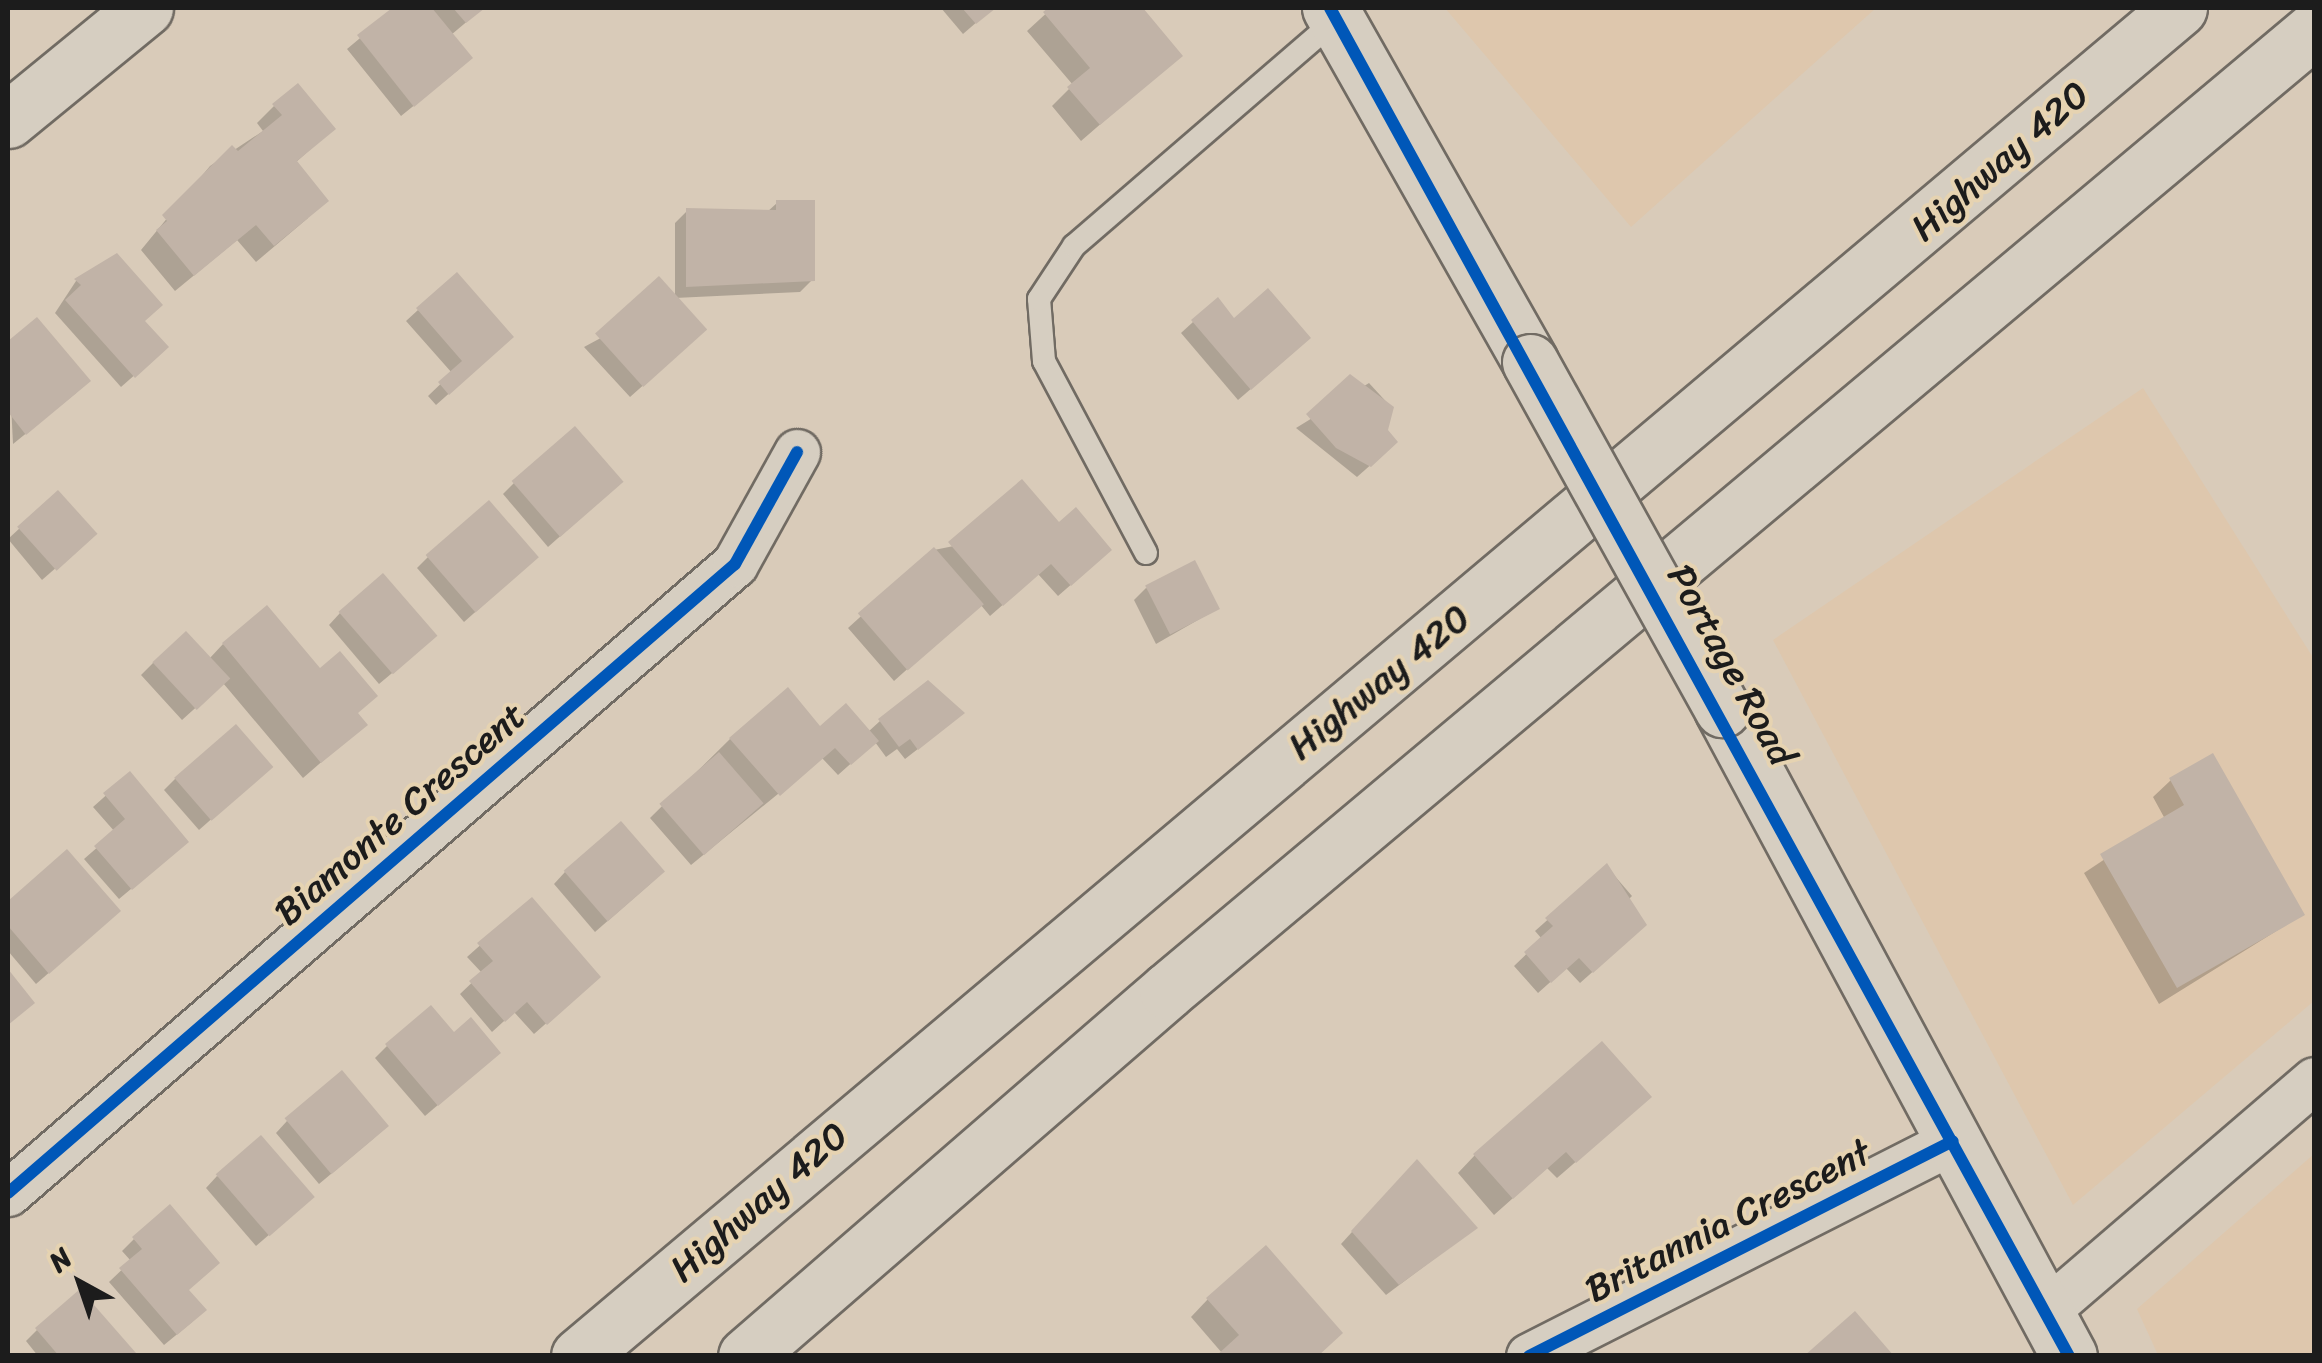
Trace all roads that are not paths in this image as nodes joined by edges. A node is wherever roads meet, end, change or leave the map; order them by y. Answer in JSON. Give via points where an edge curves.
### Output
{"nodes":[{"id":1,"x":145,"y":8,"type":"edge"},
{"id":2,"x":2179,"y":8,"type":"edge"},
{"id":3,"x":1334,"y":13,"type":"edge"},
{"id":4,"x":2314,"y":30,"type":"edge"},
{"id":5,"x":8,"y":120,"type":"edge"},
{"id":6,"x":796,"y":452,"type":"dead end"},
{"id":7,"x":1146,"y":553,"type":"dead end"},
{"id":8,"x":2310,"y":1094,"type":"edge"},
{"id":9,"x":1954,"y":1141,"type":"junction"},
{"id":10,"x":8,"y":1193,"type":"edge"},
{"id":11,"x":2058,"y":1332,"type":"edge"},
{"id":12,"x":580,"y":1356,"type":"edge"},
{"id":13,"x":746,"y":1356,"type":"edge"},
{"id":14,"x":1529,"y":1356,"type":"edge"}],
"edges":[{"from":1,"to":5,"type":"main road"},
{"from":2,"to":12,"type":"main road","name":"Highway 420"},
{"from":3,"to":7,"type":"lane","via":[[1074,246],[1039,300],[1044,361]]},
{"from":3,"to":9,"type":"main road","name":"Portage Road","bridge":true},
{"from":4,"to":13,"type":"main road","via":[[1182,978]]},
{"from":6,"to":10,"type":"street","name":"Biamonte Crescent","via":[[735,564]]},
{"from":8,"to":11,"type":"street"},
{"from":9,"to":11,"type":"main road","name":"Portage Road"},
{"from":9,"to":14,"type":"street","name":"Britannia Crescent"}]}
